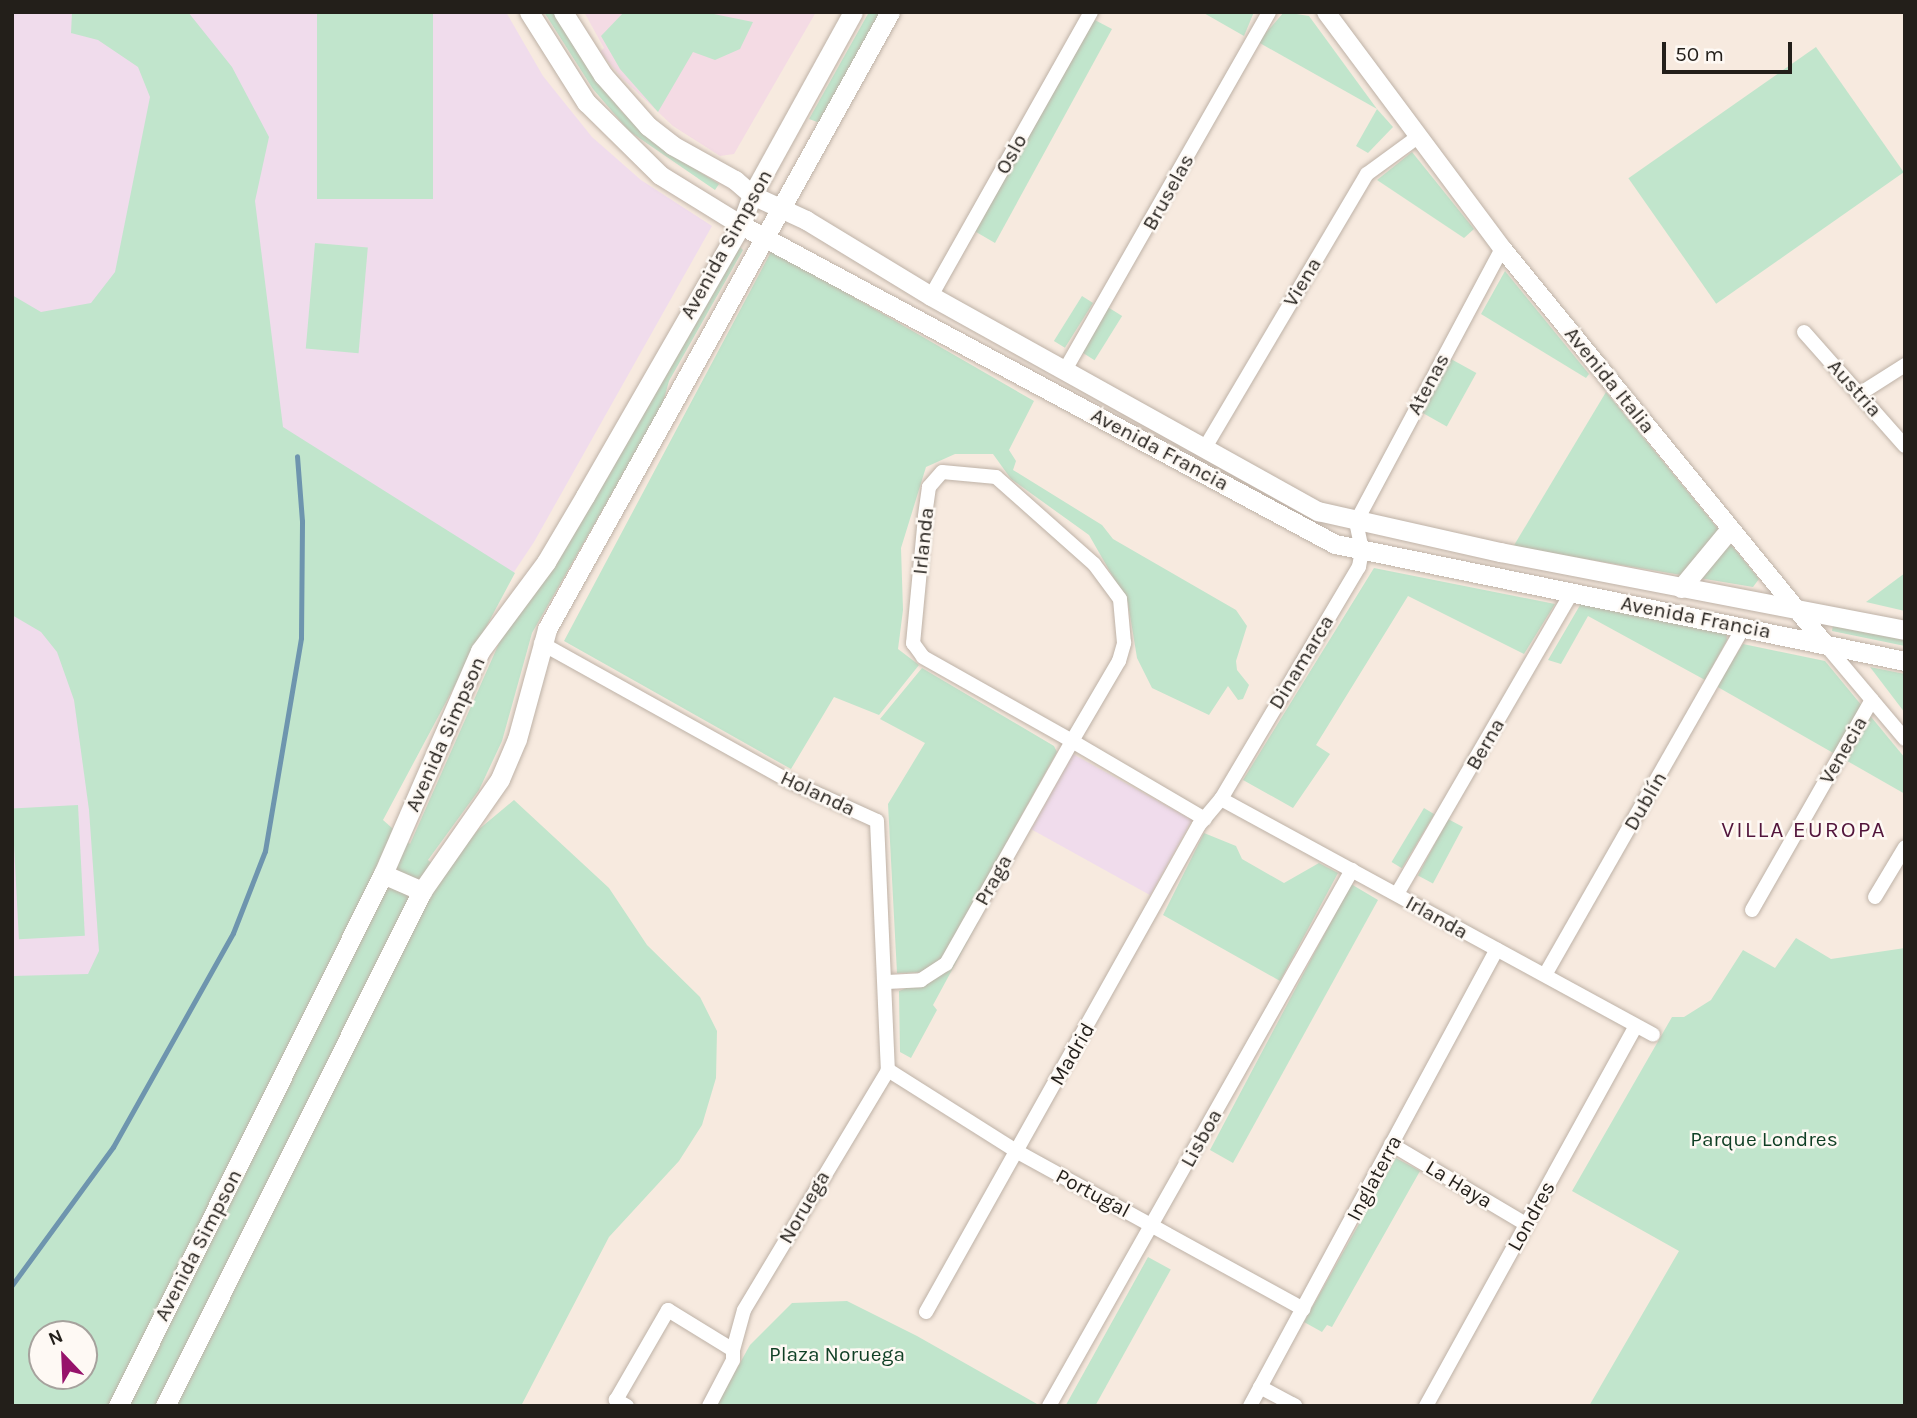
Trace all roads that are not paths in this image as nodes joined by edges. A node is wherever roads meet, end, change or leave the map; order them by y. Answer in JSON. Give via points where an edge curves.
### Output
{"nodes":[{"id":1,"x":529,"y":12,"type":"edge"},
{"id":2,"x":563,"y":12,"type":"edge"},
{"id":3,"x":853,"y":12,"type":"edge"},
{"id":4,"x":890,"y":12,"type":"edge"},
{"id":5,"x":1091,"y":12,"type":"edge"},
{"id":6,"x":1269,"y":12,"type":"edge"},
{"id":7,"x":1326,"y":12,"type":"edge"},
{"id":8,"x":1419,"y":136,"type":"junction"},
{"id":9,"x":752,"y":195,"type":"junction"},
{"id":10,"x":780,"y":208,"type":"junction"},
{"id":11,"x":741,"y":225,"type":"junction"},
{"id":12,"x":764,"y":236,"type":"junction"},
{"id":13,"x":1502,"y":248,"type":"junction"},
{"id":14,"x":931,"y":296,"type":"junction"},
{"id":15,"x":1804,"y":332,"type":"dead end"},
{"id":16,"x":1905,"y":365,"type":"edge"},
{"id":17,"x":1065,"y":370,"type":"junction"},
{"id":18,"x":1861,"y":393,"type":"junction"},
{"id":19,"x":1206,"y":446,"type":"junction"},
{"id":20,"x":1905,"y":446,"type":"edge"},
{"id":21,"x":1356,"y":522,"type":"junction"},
{"id":22,"x":1729,"y":530,"type":"junction"},
{"id":23,"x":1362,"y":550,"type":"junction"},
{"id":24,"x":1681,"y":588,"type":"junction"},
{"id":25,"x":1572,"y":592,"type":"junction"},
{"id":26,"x":1798,"y":610,"type":"junction"},
{"id":27,"x":1745,"y":626,"type":"junction"},
{"id":28,"x":1905,"y":630,"type":"edge"},
{"id":29,"x":541,"y":643,"type":"junction"},
{"id":30,"x":1825,"y":644,"type":"junction"},
{"id":31,"x":1905,"y":661,"type":"edge"},
{"id":32,"x":1872,"y":700,"type":"junction"},
{"id":33,"x":1905,"y":739,"type":"edge"},
{"id":34,"x":1072,"y":741,"type":"junction"},
{"id":35,"x":1221,"y":799,"type":"junction"},
{"id":36,"x":1205,"y":819,"type":"junction"},
{"id":37,"x":1905,"y":847,"type":"edge"},
{"id":38,"x":1352,"y":870,"type":"junction"},
{"id":39,"x":383,"y":874,"type":"junction"},
{"id":40,"x":422,"y":891,"type":"junction"},
{"id":41,"x":1397,"y":894,"type":"junction"},
{"id":42,"x":1875,"y":897,"type":"dead end"},
{"id":43,"x":1752,"y":910,"type":"dead end"},
{"id":44,"x":1497,"y":949,"type":"junction"},
{"id":45,"x":1545,"y":975,"type":"junction"},
{"id":46,"x":887,"y":982,"type":"junction"},
{"id":47,"x":1636,"y":1026,"type":"junction"},
{"id":48,"x":1653,"y":1035,"type":"dead end"},
{"id":49,"x":888,"y":1070,"type":"junction"},
{"id":50,"x":1391,"y":1144,"type":"junction"},
{"id":51,"x":1016,"y":1151,"type":"junction"},
{"id":52,"x":1526,"y":1224,"type":"junction"},
{"id":53,"x":1152,"y":1225,"type":"junction"},
{"id":54,"x":1303,"y":1309,"type":"junction"},
{"id":55,"x":926,"y":1312,"type":"dead end"},
{"id":56,"x":733,"y":1350,"type":"junction"},
{"id":57,"x":1260,"y":1387,"type":"junction"},
{"id":58,"x":118,"y":1406,"type":"edge"},
{"id":59,"x":165,"y":1406,"type":"edge"},
{"id":60,"x":626,"y":1406,"type":"edge"},
{"id":61,"x":709,"y":1406,"type":"edge"},
{"id":62,"x":1049,"y":1406,"type":"edge"},
{"id":63,"x":1251,"y":1406,"type":"edge"},
{"id":64,"x":1294,"y":1406,"type":"edge"},
{"id":65,"x":1426,"y":1406,"type":"edge"}],
"edges":[{"from":1,"to":11,"type":"main road","name":"Avenida Francia","via":[[569,81],[604,122],[660,175]]},
{"from":2,"to":9,"type":"main road","name":"Avenida Francia","via":[[584,51],[648,126]]},
{"from":3,"to":9,"type":"main road","name":"Avenida Simpson"},
{"from":4,"to":10,"type":"main road","name":"Avenida Simpson"},
{"from":5,"to":14,"type":"street","name":"Oslo"},
{"from":6,"to":17,"type":"street","name":"Bruselas"},
{"from":7,"to":8,"type":"street","name":"Avenida Italia"},
{"from":8,"to":13,"type":"street","name":"Avenida Italia"},
{"from":8,"to":19,"type":"street","name":"Viena","via":[[1367,174]]},
{"from":9,"to":10,"type":"main road","name":"Avenida Francia"},
{"from":9,"to":11,"type":"main road","name":"Avenida Simpson"},
{"from":10,"to":12,"type":"main road","name":"Avenida Simpson"},
{"from":10,"to":14,"type":"main road","name":"Avenida Francia"},
{"from":11,"to":12,"type":"main road","name":"Avenida Francia"},
{"from":11,"to":39,"type":"main road","name":"Avenida Simpson","via":[[546,562],[480,651]]},
{"from":12,"to":23,"type":"main road","name":"Avenida Francia","via":[[1335,544]]},
{"from":12,"to":29,"type":"main road","name":"Avenida Simpson"},
{"from":13,"to":21,"type":"street","name":"Atenas"},
{"from":13,"to":22,"type":"street","name":"Avenida Italia"},
{"from":14,"to":17,"type":"main road","name":"Avenida Francia"},
{"from":15,"to":18,"type":"street","name":"Austria"},
{"from":16,"to":18,"type":"street"},
{"from":17,"to":19,"type":"main road","name":"Avenida Francia"},
{"from":18,"to":20,"type":"street","name":"Austria"},
{"from":19,"to":21,"type":"main road","name":"Avenida Francia","via":[[1318,511]]},
{"from":21,"to":23,"type":"street"},
{"from":21,"to":24,"type":"main road","name":"Avenida Francia"},
{"from":22,"to":24,"type":"main road"},
{"from":22,"to":26,"type":"street","name":"Avenida Italia"},
{"from":23,"to":25,"type":"main road","name":"Avenida Francia"},
{"from":23,"to":35,"type":"street","name":"Dinamarca","via":[[1359,567]]},
{"from":24,"to":26,"type":"main road","name":"Avenida Francia"},
{"from":25,"to":27,"type":"main road","name":"Avenida Francia"},
{"from":25,"to":41,"type":"street","name":"Berna"},
{"from":26,"to":28,"type":"main road","name":"Avenida Francia"},
{"from":26,"to":30,"type":"street","name":"Avenida Italia"},
{"from":27,"to":30,"type":"main road","name":"Avenida Francia"},
{"from":27,"to":45,"type":"street","name":"Dublín"},
{"from":29,"to":40,"type":"main road","name":"Avenida Simpson","via":[[517,739],[500,779]]},
{"from":29,"to":46,"type":"street","name":"Holanda","via":[[791,782],[877,821]]},
{"from":30,"to":31,"type":"main road","name":"Avenida Francia"},
{"from":30,"to":32,"type":"street","name":"Avenida Italia"},
{"from":32,"to":33,"type":"street","name":"Avenida Italia"},
{"from":32,"to":43,"type":"street","name":"Venecia"},
{"from":34,"to":34,"type":"street","name":"Irlanda","via":[[1119,661],[1125,628],[1120,599],[1094,564],[996,477],[942,472],[929,487],[913,643],[923,657]]},
{"from":34,"to":36,"type":"street","name":"Irlanda"},
{"from":34,"to":46,"type":"street","name":"Praga","via":[[946,964],[921,979]]},
{"from":35,"to":36,"type":"street","name":"Madrid"},
{"from":35,"to":38,"type":"street","name":"Irlanda"},
{"from":36,"to":51,"type":"street","name":"Madrid"},
{"from":37,"to":42,"type":"street"},
{"from":38,"to":41,"type":"street","name":"Irlanda"},
{"from":38,"to":53,"type":"street","name":"Lisboa"},
{"from":39,"to":40,"type":"main road"},
{"from":39,"to":58,"type":"main road","name":"Avenida Simpson"},
{"from":40,"to":59,"type":"main road","name":"Avenida Simpson"},
{"from":41,"to":44,"type":"street","name":"Irlanda"},
{"from":44,"to":45,"type":"street","name":"Irlanda"},
{"from":44,"to":50,"type":"street","name":"Inglaterra"},
{"from":45,"to":47,"type":"street","name":"Irlanda"},
{"from":46,"to":49,"type":"street","name":"Holanda"},
{"from":47,"to":48,"type":"street","name":"Irlanda"},
{"from":47,"to":52,"type":"street","name":"Londres"},
{"from":49,"to":51,"type":"street","name":"Portugal"},
{"from":49,"to":56,"type":"street","name":"Noruega","via":[[744,1310]]},
{"from":50,"to":52,"type":"street","name":"La Haya"},
{"from":50,"to":54,"type":"street","name":"Inglaterra"},
{"from":51,"to":53,"type":"street","name":"Portugal"},
{"from":51,"to":55,"type":"street","name":"Madrid"},
{"from":52,"to":65,"type":"street","name":"Londres"},
{"from":53,"to":54,"type":"street","name":"Portugal"},
{"from":53,"to":62,"type":"street","name":"Lisboa"},
{"from":54,"to":57,"type":"street","name":"Inglaterra"},
{"from":56,"to":60,"type":"street","via":[[668,1310],[616,1400]]},
{"from":56,"to":61,"type":"street","name":"Noruega","via":[[733,1360]]},
{"from":57,"to":63,"type":"street","name":"Inglaterra"},
{"from":57,"to":64,"type":"street"}]}
